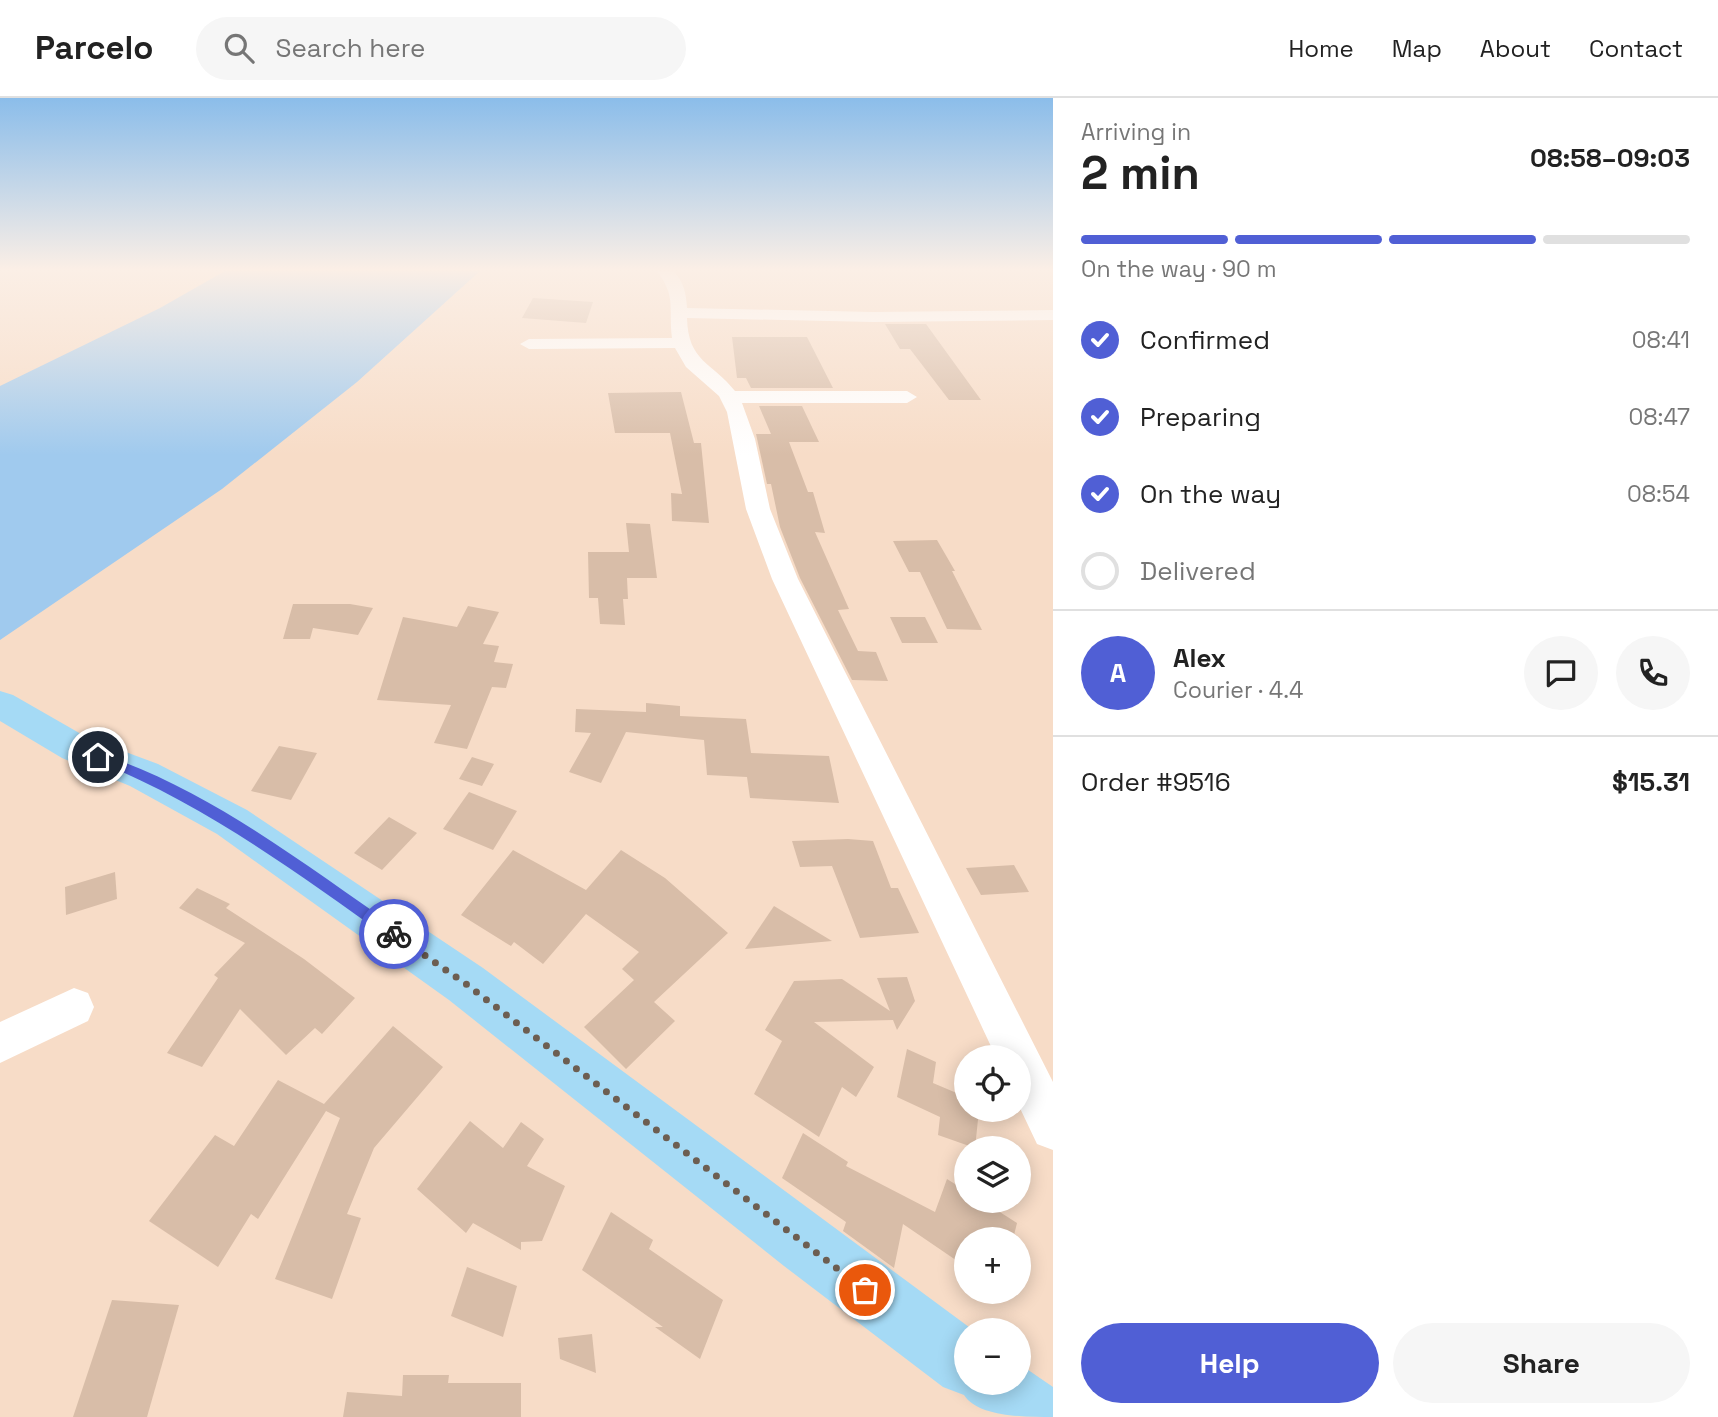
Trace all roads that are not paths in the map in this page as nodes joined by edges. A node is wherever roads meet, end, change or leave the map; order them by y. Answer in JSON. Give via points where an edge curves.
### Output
{"nodes":[{"id":1,"x":680,"y":333,"type":"edge"},
{"id":2,"x":681,"y":343,"type":"junction"},
{"id":3,"x":528,"y":344,"type":"dead end"},
{"id":4,"x":730,"y":397,"type":"junction"},
{"id":5,"x":907,"y":397,"type":"dead end"},
{"id":6,"x":0,"y":704,"type":"edge"},
{"id":7,"x":74,"y":1007,"type":"dead end"},
{"id":8,"x":0,"y":1043,"type":"edge"},
{"id":9,"x":1012,"y":1045,"type":"edge"},
{"id":10,"x":1031,"y":1083,"type":"edge"},
{"id":11,"x":1053,"y":1127,"type":"edge"},
{"id":12,"x":954,"y":1355,"type":"edge"},
{"id":13,"x":1009,"y":1395,"type":"edge"},
{"id":14,"x":1039,"y":1417,"type":"edge"}],
"edges":[{"from":1,"to":2,"type":"street"},
{"from":2,"to":3,"type":"street"},
{"from":2,"to":4,"type":"street","via":[[696,368]]},
{"from":4,"to":5,"type":"street"},
{"from":4,"to":9,"type":"street","via":[[758,509],[785,579]]},
{"from":6,"to":12,"type":"main road","via":[[75,748],[144,775],[232,822],[466,984]]},
{"from":7,"to":8,"type":"street"},
{"from":10,"to":11,"type":"street"},
{"from":13,"to":14,"type":"main road"}]}
